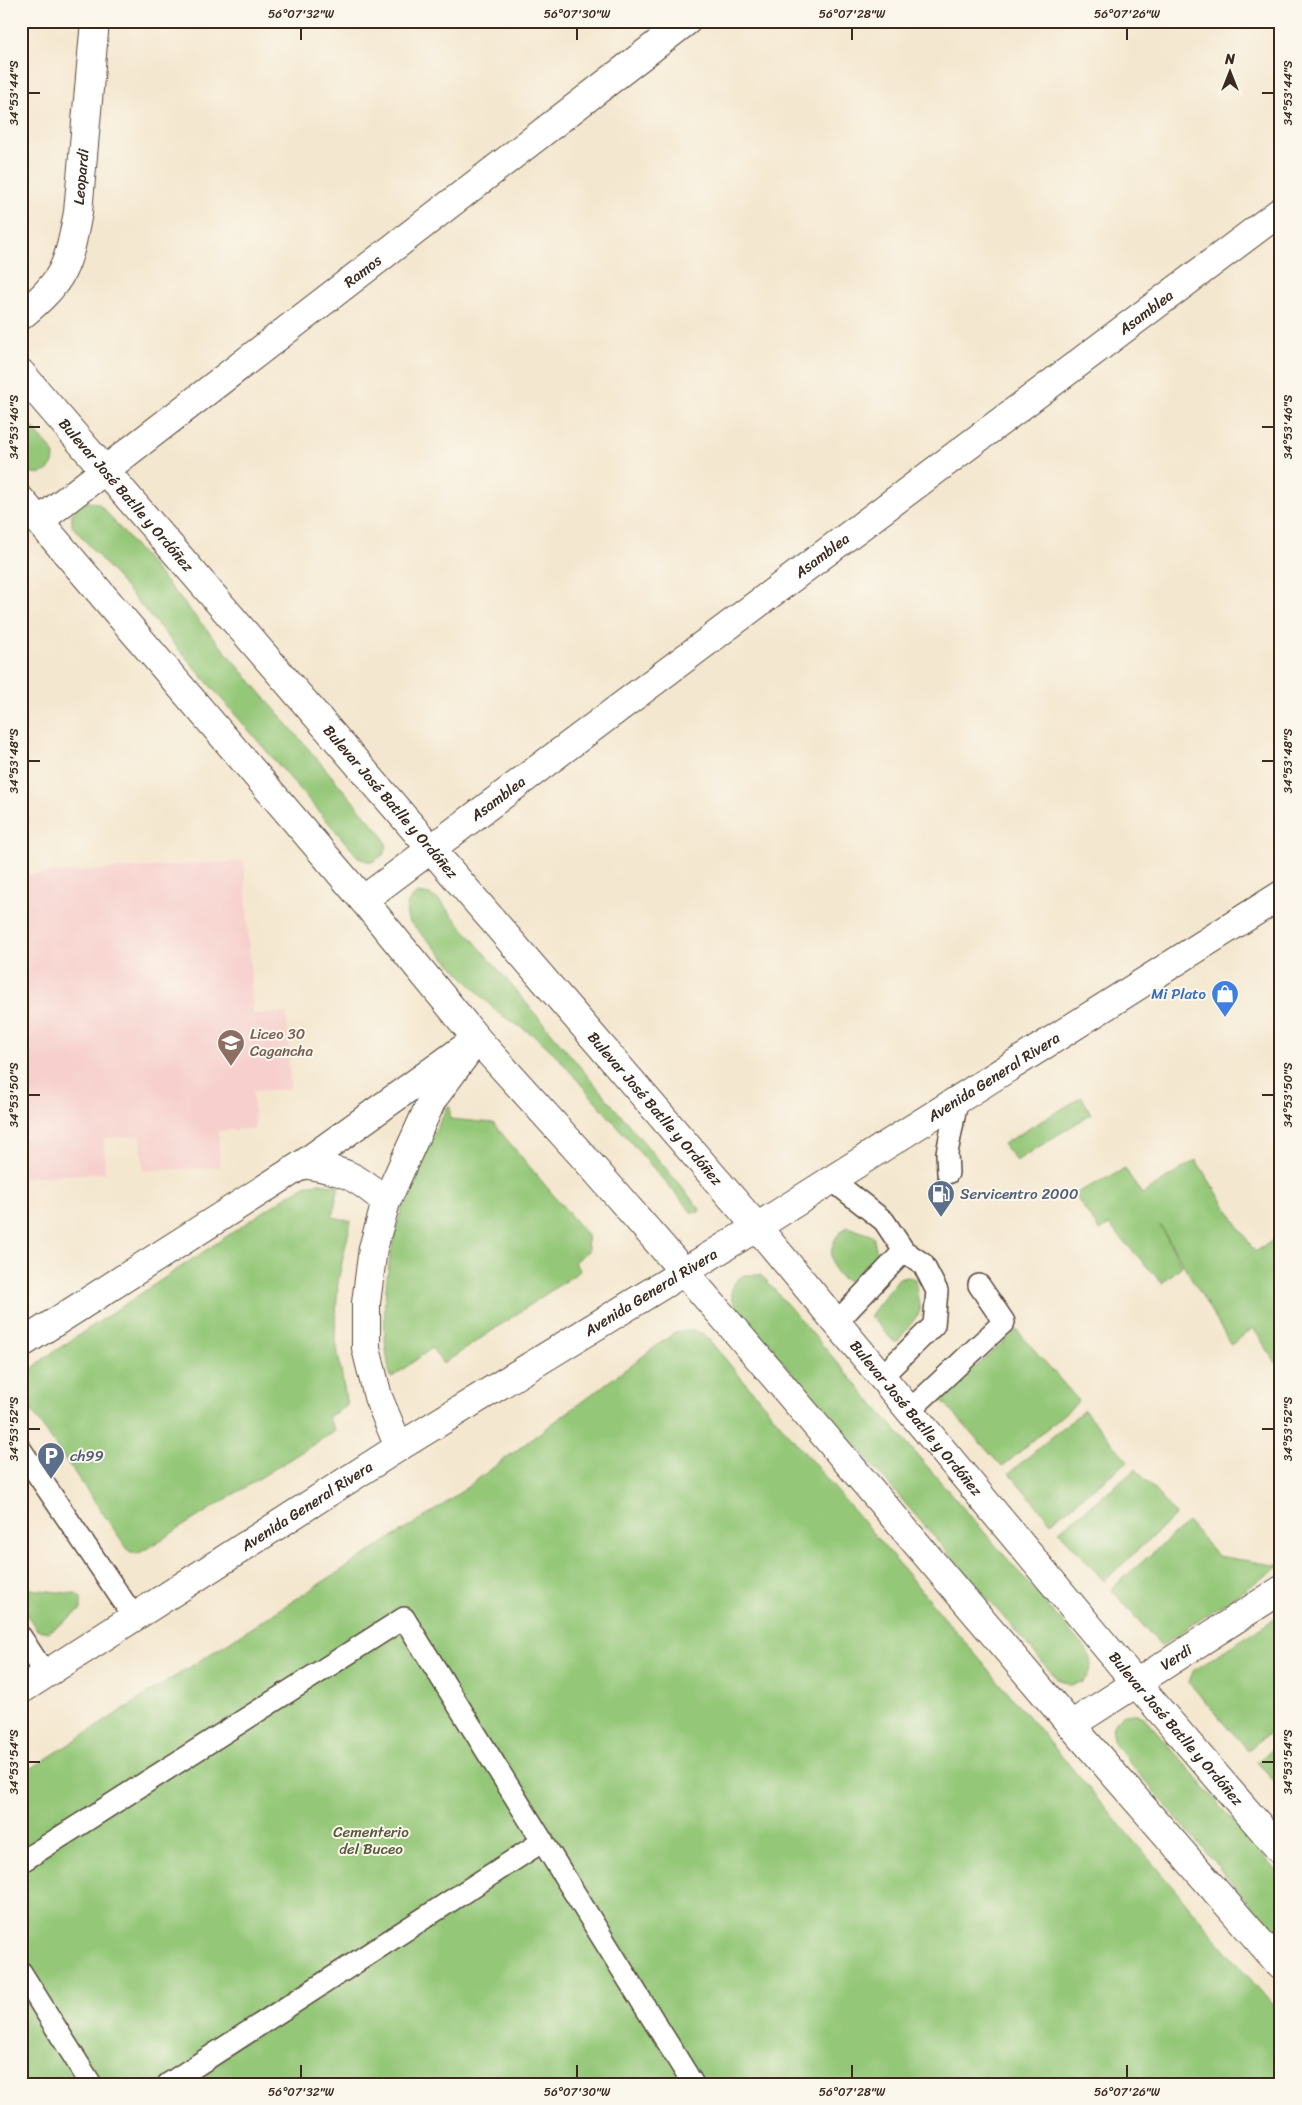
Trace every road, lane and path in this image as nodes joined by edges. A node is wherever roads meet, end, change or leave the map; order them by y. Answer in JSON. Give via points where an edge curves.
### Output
{"nodes":[{"id":1,"x":95,"y":21,"type":"edge"},
{"id":2,"x":688,"y":21,"type":"edge"},
{"id":3,"x":1281,"y":211,"type":"edge"},
{"id":4,"x":21,"y":316,"type":"edge"},
{"id":5,"x":21,"y":373,"type":"edge"},
{"id":6,"x":105,"y":469,"type":"junction"},
{"id":7,"x":21,"y":500,"type":"edge"},
{"id":8,"x":39,"y":521,"type":"junction"},
{"id":9,"x":431,"y":848,"type":"junction"},
{"id":10,"x":1281,"y":895,"type":"edge"},
{"id":11,"x":363,"y":900,"type":"junction"},
{"id":12,"x":476,"y":1039,"type":"junction"},
{"id":13,"x":957,"y":1101,"type":"junction"},
{"id":14,"x":303,"y":1164,"type":"junction"},
{"id":15,"x":948,"y":1173,"type":"dead end"},
{"id":16,"x":832,"y":1180,"type":"junction"},
{"id":17,"x":386,"y":1202,"type":"junction"},
{"id":18,"x":757,"y":1227,"type":"junction"},
{"id":19,"x":904,"y":1251,"type":"junction"},
{"id":20,"x":683,"y":1272,"type":"junction"},
{"id":21,"x":979,"y":1285,"type":"dead end"},
{"id":22,"x":836,"y":1323,"type":"junction"},
{"id":23,"x":21,"y":1344,"type":"edge"},
{"id":24,"x":882,"y":1377,"type":"junction"},
{"id":25,"x":909,"y":1411,"type":"junction"},
{"id":26,"x":399,"y":1447,"type":"junction"},
{"id":27,"x":21,"y":1450,"type":"edge"},
{"id":28,"x":1281,"y":1590,"type":"edge"},
{"id":29,"x":134,"y":1617,"type":"junction"},
{"id":30,"x":21,"y":1637,"type":"edge"},
{"id":31,"x":45,"y":1674,"type":"junction"},
{"id":32,"x":1138,"y":1684,"type":"junction"},
{"id":33,"x":21,"y":1690,"type":"edge"},
{"id":34,"x":1071,"y":1725,"type":"junction"},
{"id":35,"x":543,"y":1841,"type":"junction"},
{"id":36,"x":1281,"y":1851,"type":"edge"},
{"id":37,"x":21,"y":1862,"type":"edge"},
{"id":38,"x":1281,"y":1966,"type":"edge"},
{"id":39,"x":21,"y":1972,"type":"edge"},
{"id":40,"x":91,"y":2084,"type":"edge"},
{"id":41,"x":168,"y":2084,"type":"edge"},
{"id":42,"x":693,"y":2084,"type":"edge"}],
"edges":[{"from":1,"to":4,"type":"main road","name":"Leopardi","via":[[78,212],[72,241],[59,280]]},
{"from":2,"to":6,"type":"main road","name":"Ramos"},
{"from":3,"to":9,"type":"main road","name":"Asamblea"},
{"from":5,"to":6,"type":"main road","name":"Bulevar José Batlle y Ordóñez"},
{"from":6,"to":8,"type":"main road","name":"Ramos"},
{"from":6,"to":9,"type":"main road","name":"Bulevar José Batlle y Ordóñez"},
{"from":7,"to":8,"type":"main road"},
{"from":8,"to":11,"type":"main road"},
{"from":9,"to":11,"type":"main road","name":"Asamblea"},
{"from":9,"to":18,"type":"main road","name":"Bulevar José Batlle y Ordóñez"},
{"from":10,"to":13,"type":"main road","name":"Avenida General Rivera"},
{"from":11,"to":12,"type":"main road"},
{"from":12,"to":14,"type":"main road"},
{"from":12,"to":17,"type":"main road","via":[[432,1100]]},
{"from":12,"to":20,"type":"main road","via":[[589,1162]]},
{"from":13,"to":15,"type":"lane","via":[[947,1153]]},
{"from":13,"to":16,"type":"main road","name":"Avenida General Rivera"},
{"from":14,"to":17,"type":"main road","via":[[338,1170],[361,1180]]},
{"from":14,"to":23,"type":"main road"},
{"from":16,"to":18,"type":"main road","name":"Avenida General Rivera"},
{"from":16,"to":19,"type":"lane","via":[[884,1221]]},
{"from":17,"to":26,"type":"main road","via":[[372,1248],[366,1303],[366,1348],[378,1398]]},
{"from":18,"to":20,"type":"main road","name":"Avenida General Rivera"},
{"from":18,"to":22,"type":"main road","name":"Bulevar José Batlle y Ordóñez"},
{"from":19,"to":22,"type":"lane"},
{"from":19,"to":24,"type":"lane","via":[[923,1264],[937,1291],[934,1325]]},
{"from":20,"to":26,"type":"main road","name":"Avenida General Rivera"},
{"from":20,"to":34,"type":"main road"},
{"from":21,"to":25,"type":"lane","via":[[1004,1322]]},
{"from":22,"to":24,"type":"main road","name":"Bulevar José Batlle y Ordóñez"},
{"from":24,"to":25,"type":"main road","name":"Bulevar José Batlle y Ordóñez"},
{"from":25,"to":32,"type":"main road","name":"Bulevar José Batlle y Ordóñez"},
{"from":26,"to":29,"type":"main road","name":"Avenida General Rivera"},
{"from":27,"to":29,"type":"lane"},
{"from":28,"to":32,"type":"main road","name":"Verdi"},
{"from":29,"to":31,"type":"main road","name":"Avenida General Rivera"},
{"from":30,"to":31,"type":"lane"},
{"from":31,"to":33,"type":"main road","name":"Avenida General Rivera"},
{"from":32,"to":34,"type":"main road","name":"Verdi"},
{"from":32,"to":36,"type":"main road","name":"Bulevar José Batlle y Ordóñez"},
{"from":34,"to":38,"type":"main road"},
{"from":35,"to":37,"type":"lane","via":[[404,1618]]},
{"from":35,"to":41,"type":"lane"},
{"from":35,"to":42,"type":"lane"},
{"from":39,"to":40,"type":"lane"}]}
